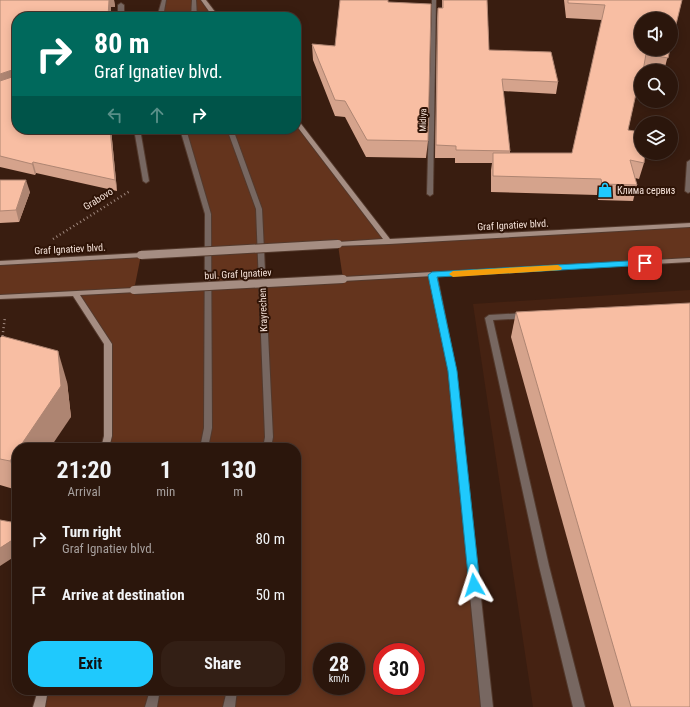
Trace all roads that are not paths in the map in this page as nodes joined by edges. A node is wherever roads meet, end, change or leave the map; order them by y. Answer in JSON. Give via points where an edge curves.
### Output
{"nodes":[{"id":1,"x":164,"y":0,"type":"edge"},
{"id":2,"x":194,"y":0,"type":"edge"},
{"id":3,"x":203,"y":0,"type":"edge"},
{"id":4,"x":434,"y":0,"type":"edge"},
{"id":5,"x":121,"y":5,"type":"dead end"},
{"id":6,"x":121,"y":12,"type":"edge"},
{"id":7,"x":161,"y":12,"type":"edge"},
{"id":8,"x":194,"y":12,"type":"edge"},
{"id":9,"x":212,"y":12,"type":"edge"},
{"id":10,"x":301,"y":128,"type":"edge"},
{"id":11,"x":138,"y":134,"type":"edge"},
{"id":12,"x":184,"y":134,"type":"edge"},
{"id":13,"x":232,"y":134,"type":"edge"},
{"id":14,"x":690,"y":162,"type":"edge"},
{"id":15,"x":146,"y":181,"type":"road end"},
{"id":16,"x":688,"y":191,"type":"dead end"},
{"id":17,"x":430,"y":194,"type":"dead end"},
{"id":18,"x":690,"y":225,"type":"edge"},
{"id":19,"x":389,"y":242,"type":"junction"},
{"id":20,"x":690,"y":260,"type":"edge"},
{"id":21,"x":0,"y":263,"type":"edge"},
{"id":22,"x":432,"y":275,"type":"junction"},
{"id":23,"x":75,"y":293,"type":"junction"},
{"id":24,"x":4,"y":297,"type":"edge"},
{"id":25,"x":535,"y":316,"type":"edge"},
{"id":26,"x":106,"y":443,"type":"edge"},
{"id":27,"x":205,"y":443,"type":"edge"},
{"id":28,"x":268,"y":443,"type":"edge"},
{"id":29,"x":42,"y":695,"type":"edge"},
{"id":30,"x":154,"y":695,"type":"edge"},
{"id":31,"x":231,"y":695,"type":"edge"},
{"id":32,"x":39,"y":707,"type":"edge"},
{"id":33,"x":151,"y":707,"type":"edge"},
{"id":34,"x":229,"y":707,"type":"edge"},
{"id":35,"x":487,"y":707,"type":"edge"},
{"id":36,"x":579,"y":707,"type":"edge"}],
"edges":[{"from":1,"to":7,"type":"street"},
{"from":2,"to":8,"type":"street"},
{"from":3,"to":9,"type":"main road"},
{"from":4,"to":17,"type":"street","name":"Midiya"},
{"from":5,"to":6,"type":"street"},
{"from":10,"to":19,"type":"main road"},
{"from":11,"to":15,"type":"street"},
{"from":12,"to":27,"type":"street","via":[[208,214],[208,428]]},
{"from":13,"to":28,"type":"street","name":"Krayrechen","via":[[259,209]]},
{"from":14,"to":16,"type":"street"},
{"from":18,"to":19,"type":"main road","name":"Graf Ignatiev blvd."},
{"from":19,"to":21,"type":"main road","name":"Graf Ignatiev blvd.","bridge":true},
{"from":20,"to":22,"type":"main road"},
{"from":22,"to":23,"type":"main road","name":"bul. Graf Ignatiev","bridge":true},
{"from":22,"to":35,"type":"street","via":[[452,371]]},
{"from":23,"to":24,"type":"main road"},
{"from":23,"to":26,"type":"main road","via":[[108,344],[108,436]]},
{"from":25,"to":36,"type":"street","via":[[488,318]]},
{"from":29,"to":32,"type":"main road"},
{"from":30,"to":33,"type":"street"},
{"from":31,"to":34,"type":"street"}]}
